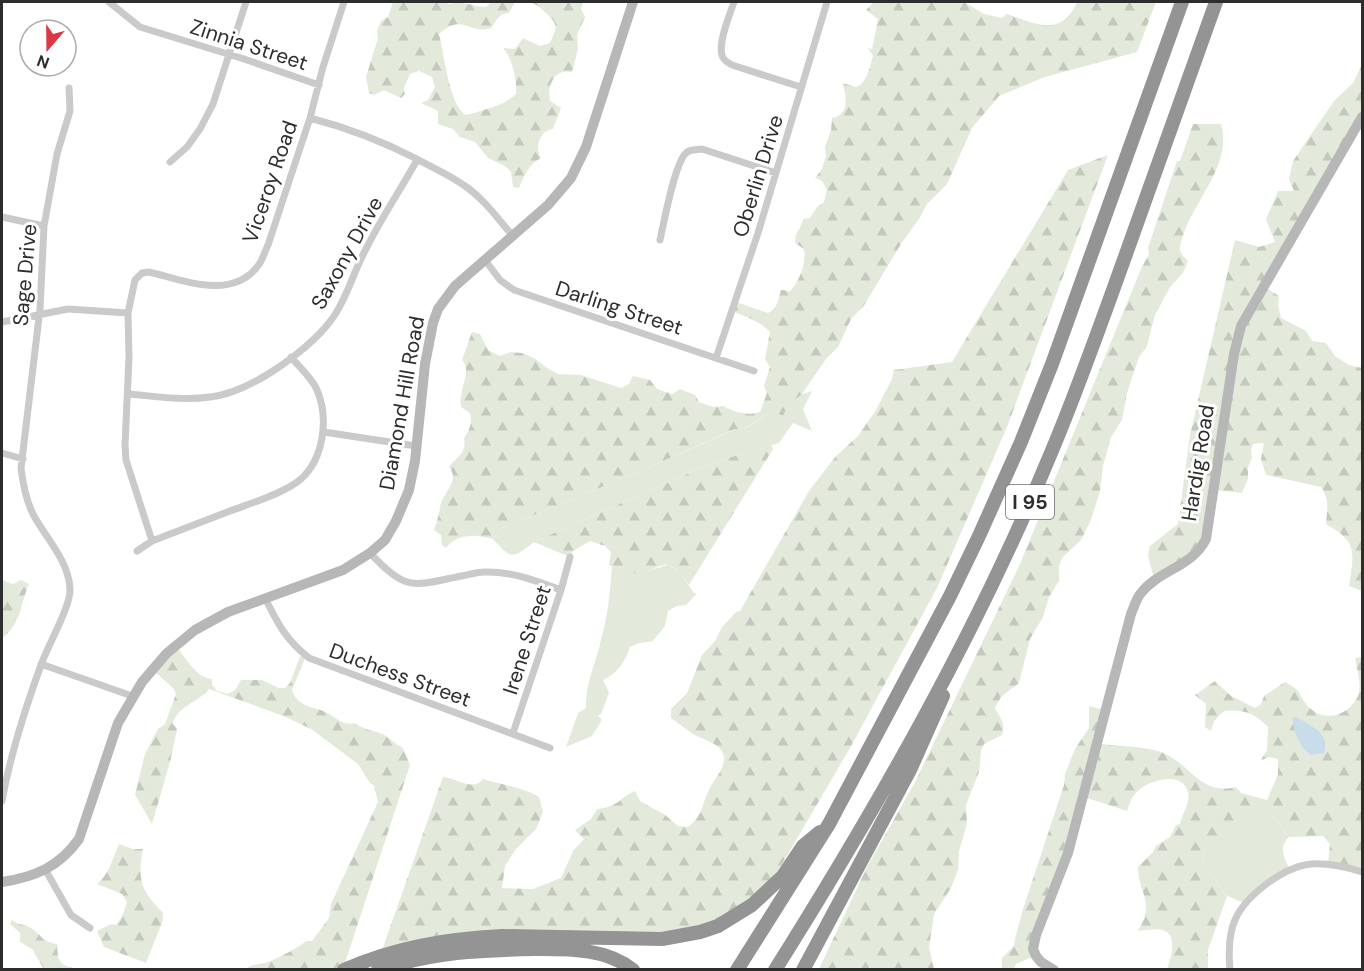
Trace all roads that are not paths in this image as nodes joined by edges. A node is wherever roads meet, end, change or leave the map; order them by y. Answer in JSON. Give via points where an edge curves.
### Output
{"nodes":[{"id":1,"x":109,"y":2,"type":"edge"},
{"id":2,"x":246,"y":2,"type":"edge"},
{"id":3,"x":344,"y":2,"type":"edge"},
{"id":4,"x":633,"y":2,"type":"edge"},
{"id":5,"x":734,"y":2,"type":"edge"},
{"id":6,"x":827,"y":2,"type":"edge"},
{"id":7,"x":1182,"y":2,"type":"edge"},
{"id":8,"x":1216,"y":2,"type":"edge"},
{"id":9,"x":228,"y":54,"type":"junction"},
{"id":10,"x":319,"y":85,"type":"junction"},
{"id":11,"x":801,"y":87,"type":"junction"},
{"id":12,"x":69,"y":88,"type":"dead end"},
{"id":13,"x":1362,"y":117,"type":"edge"},
{"id":14,"x":310,"y":118,"type":"junction"},
{"id":15,"x":417,"y":160,"type":"junction"},
{"id":16,"x":170,"y":162,"type":"dead end"},
{"id":17,"x":776,"y":173,"type":"junction"},
{"id":18,"x":2,"y":217,"type":"edge"},
{"id":19,"x":44,"y":226,"type":"junction"},
{"id":20,"x":513,"y":236,"type":"junction"},
{"id":21,"x":660,"y":240,"type":"dead end"},
{"id":22,"x":484,"y":260,"type":"junction"},
{"id":23,"x":128,"y":313,"type":"junction"},
{"id":24,"x":39,"y":314,"type":"junction"},
{"id":25,"x":2,"y":322,"type":"edge"},
{"id":26,"x":291,"y":357,"type":"junction"},
{"id":27,"x":716,"y":358,"type":"junction"},
{"id":28,"x":754,"y":371,"type":"dead end"},
{"id":29,"x":128,"y":394,"type":"junction"},
{"id":30,"x":324,"y":432,"type":"junction"},
{"id":31,"x":416,"y":446,"type":"junction"},
{"id":32,"x":2,"y":453,"type":"edge"},
{"id":33,"x":22,"y":459,"type":"junction"},
{"id":34,"x":152,"y":541,"type":"junction"},
{"id":35,"x":137,"y":552,"type":"dead end"},
{"id":36,"x":370,"y":554,"type":"junction"},
{"id":37,"x":570,"y":557,"type":"dead end"},
{"id":38,"x":561,"y":590,"type":"junction"},
{"id":39,"x":266,"y":598,"type":"junction"},
{"id":40,"x":979,"y":613,"type":"junction"},
{"id":41,"x":41,"y":664,"type":"junction"},
{"id":42,"x":132,"y":696,"type":"junction"},
{"id":43,"x":513,"y":733,"type":"junction"},
{"id":44,"x":550,"y":748,"type":"dead end"},
{"id":45,"x":2,"y":801,"type":"edge"},
{"id":46,"x":829,"y":824,"type":"junction"},
{"id":47,"x":45,"y":869,"type":"junction"},
{"id":48,"x":1362,"y":872,"type":"edge"},
{"id":49,"x":2,"y":882,"type":"edge"},
{"id":50,"x":90,"y":928,"type":"dead end"},
{"id":51,"x":344,"y":969,"type":"edge"},
{"id":52,"x":378,"y":969,"type":"edge"},
{"id":53,"x":633,"y":969,"type":"edge"},
{"id":54,"x":737,"y":969,"type":"edge"},
{"id":55,"x":775,"y":969,"type":"edge"},
{"id":56,"x":803,"y":969,"type":"edge"},
{"id":57,"x":1054,"y":969,"type":"edge"},
{"id":58,"x":1230,"y":969,"type":"edge"}],
"edges":[{"from":1,"to":9,"type":"street","name":"Zinnia Street","via":[[140,27]]},
{"from":2,"to":9,"type":"street"},
{"from":3,"to":10,"type":"street","name":"Viceroy Road"},
{"from":4,"to":20,"type":"street","name":"Diamond Hill Road","via":[[586,147],[571,178]]},
{"from":5,"to":11,"type":"street","via":[[725,28],[721,53],[724,61]]},
{"from":6,"to":11,"type":"street","name":"Oberlin Drive"},
{"from":7,"to":46,"type":"highway","number":"I 95","via":[[1021,442],[950,596]]},
{"from":8,"to":40,"type":"highway","number":"I 95","via":[[1070,406]]},
{"from":9,"to":10,"type":"street","name":"Zinnia Street"},
{"from":9,"to":16,"type":"street","via":[[213,105],[187,147]]},
{"from":10,"to":14,"type":"street","name":"Viceroy Road"},
{"from":11,"to":17,"type":"street","name":"Oberlin Drive"},
{"from":12,"to":19,"type":"street","name":"Sage Drive","via":[[70,111],[57,154]]},
{"from":13,"to":57,"type":"street","name":"Hardig Road","via":[[1241,326],[1206,539],[1190,560],[1147,587],[1133,608],[1070,847],[1036,935],[1036,956]]},
{"from":14,"to":15,"type":"street","via":[[364,134]]},
{"from":14,"to":23,"type":"street","name":"Viceroy Road","via":[[259,264],[246,276],[216,286],[142,273],[135,280]]},
{"from":15,"to":20,"type":"street","via":[[466,187]]},
{"from":15,"to":26,"type":"street","name":"Saxony Drive","via":[[368,244],[345,299],[321,331]]},
{"from":17,"to":21,"type":"street","via":[[702,149],[690,150],[684,155],[672,186]]},
{"from":17,"to":27,"type":"street","name":"Oberlin Drive"},
{"from":18,"to":19,"type":"street"},
{"from":19,"to":24,"type":"street","name":"Sage Drive"},
{"from":20,"to":22,"type":"street","name":"Diamond Hill Road"},
{"from":22,"to":27,"type":"street","name":"Darling Street","via":[[514,290]]},
{"from":22,"to":31,"type":"street","name":"Diamond Hill Road","via":[[455,286],[438,309],[425,364]]},
{"from":23,"to":24,"type":"street","via":[[68,309]]},
{"from":23,"to":29,"type":"street","name":"Viceroy Road"},
{"from":24,"to":25,"type":"street"},
{"from":24,"to":33,"type":"street","name":"Sage Drive"},
{"from":26,"to":29,"type":"street","name":"Saxony Drive","via":[[236,391],[211,397],[180,399]]},
{"from":26,"to":30,"type":"street","via":[[316,387]]},
{"from":27,"to":28,"type":"street","name":"Darling Street"},
{"from":29,"to":34,"type":"street","name":"Viceroy Road","via":[[126,460]]},
{"from":30,"to":31,"type":"street"},
{"from":30,"to":34,"type":"street","via":[[309,469],[300,480],[258,501]]},
{"from":31,"to":36,"type":"street","name":"Diamond Hill Road","via":[[410,490],[385,540]]},
{"from":32,"to":33,"type":"street"},
{"from":33,"to":41,"type":"street","name":"Sage Drive","via":[[24,491],[33,515],[68,574],[70,590],[66,609]]},
{"from":34,"to":35,"type":"street"},
{"from":36,"to":38,"type":"street","via":[[398,579],[409,583],[426,584],[498,572]]},
{"from":36,"to":39,"type":"street","name":"Diamond Hill Road","via":[[343,570]]},
{"from":37,"to":38,"type":"street","name":"Irene Street"},
{"from":38,"to":43,"type":"street","name":"Irene Street"},
{"from":39,"to":42,"type":"street","name":"Diamond Hill Road","via":[[195,630],[167,653]]},
{"from":39,"to":43,"type":"street","name":"Duchess Street","via":[[280,628],[293,646],[309,658]]},
{"from":40,"to":55,"type":"highway","number":"I 95","via":[[864,825]]},
{"from":40,"to":56,"type":"highway","via":[[910,770]]},
{"from":41,"to":42,"type":"street"},
{"from":41,"to":45,"type":"street","name":"Sage Drive"},
{"from":42,"to":47,"type":"street","name":"Diamond Hill Road","via":[[118,723],[79,839],[68,854]]},
{"from":43,"to":44,"type":"street","name":"Duchess Street"},
{"from":46,"to":51,"type":"highway","via":[[803,846],[783,876],[752,905],[700,932],[662,939],[476,937],[406,948]]},
{"from":46,"to":54,"type":"highway","number":"I 95"},
{"from":47,"to":49,"type":"street","name":"Diamond Hill Road","via":[[27,878]]},
{"from":47,"to":50,"type":"street","via":[[71,915]]},
{"from":48,"to":58,"type":"street","via":[[1312,864],[1293,868],[1249,897],[1235,920],[1229,943]]},
{"from":52,"to":53,"type":"highway","via":[[438,954],[510,949],[599,953]]}]}
